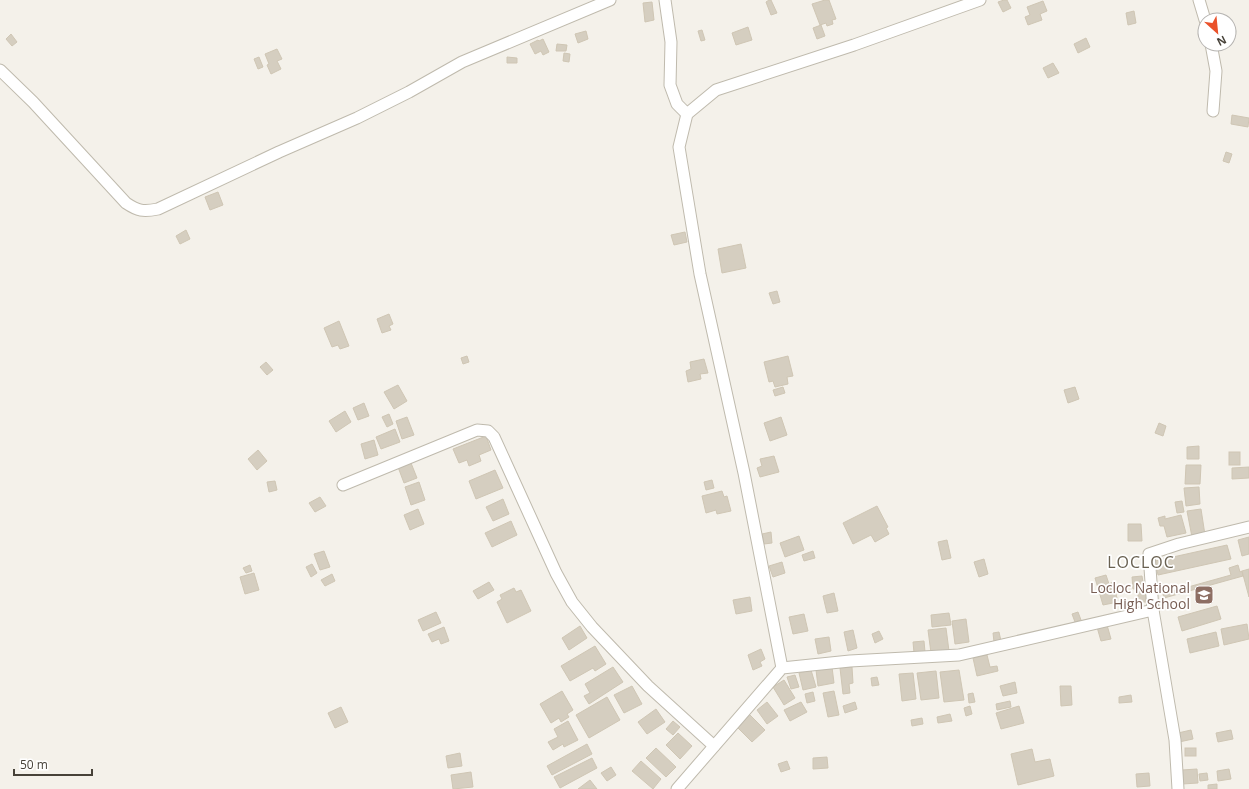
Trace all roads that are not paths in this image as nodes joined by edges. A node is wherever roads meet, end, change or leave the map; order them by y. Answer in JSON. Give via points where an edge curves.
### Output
{"nodes":[{"id":1,"x":610,"y":0,"type":"edge"},
{"id":2,"x":665,"y":0,"type":"edge"},
{"id":3,"x":980,"y":0,"type":"edge"},
{"id":4,"x":1200,"y":0,"type":"edge"},
{"id":5,"x":1203,"y":12,"type":"edge"},
{"id":6,"x":1212,"y":52,"type":"edge"},
{"id":7,"x":0,"y":70,"type":"edge"},
{"id":8,"x":1213,"y":111,"type":"dead end"},
{"id":9,"x":686,"y":114,"type":"junction"},
{"id":10,"x":343,"y":485,"type":"dead end"},
{"id":11,"x":1249,"y":527,"type":"edge"},
{"id":12,"x":1153,"y":610,"type":"junction"},
{"id":13,"x":782,"y":668,"type":"junction"},
{"id":14,"x":714,"y":746,"type":"junction"},
{"id":15,"x":676,"y":789,"type":"edge"},
{"id":16,"x":1178,"y":789,"type":"edge"}],
"edges":[{"from":1,"to":7,"type":"street","via":[[462,62],[357,118],[158,208],[145,211],[135,209],[126,203]]},
{"from":2,"to":9,"type":"street","via":[[670,42],[670,85],[677,104]]},
{"from":3,"to":9,"type":"street","via":[[716,90]]},
{"from":4,"to":5,"type":"street"},
{"from":6,"to":8,"type":"street","via":[[1216,71]]},
{"from":9,"to":13,"type":"street","via":[[679,146],[698,267],[744,473]]},
{"from":10,"to":14,"type":"street","via":[[477,430],[488,431],[494,437],[556,573],[572,602],[648,686]]},
{"from":11,"to":12,"type":"street","via":[[1148,554]]},
{"from":12,"to":13,"type":"street","via":[[959,655],[850,660]]},
{"from":12,"to":16,"type":"street","via":[[1175,740]]},
{"from":13,"to":14,"type":"street"},
{"from":14,"to":15,"type":"street"}]}
